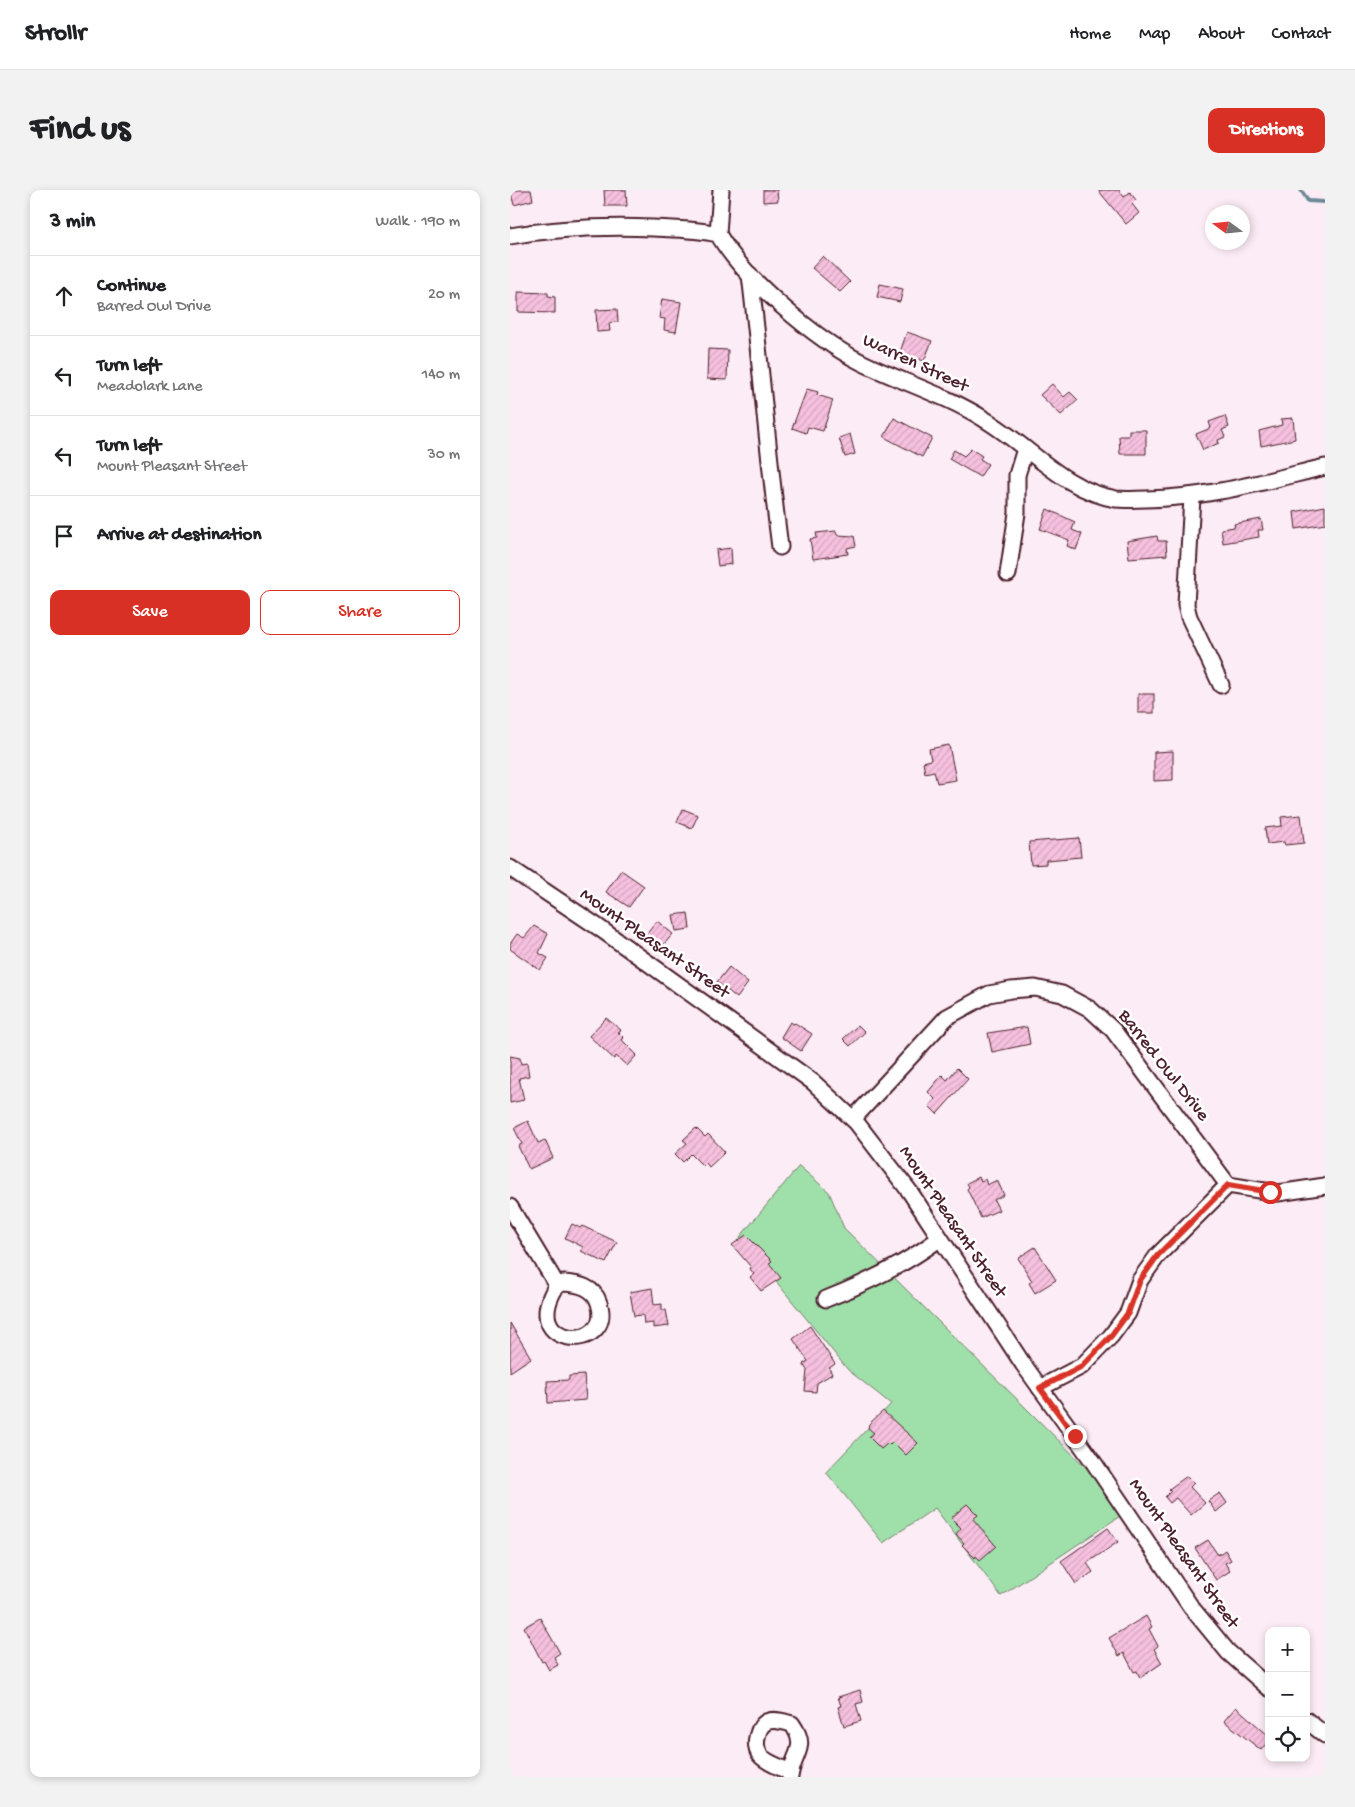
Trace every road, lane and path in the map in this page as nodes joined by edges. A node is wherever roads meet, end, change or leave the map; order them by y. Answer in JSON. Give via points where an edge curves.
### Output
{"nodes":[{"id":1,"x":721,"y":190,"type":"edge"},
{"id":2,"x":718,"y":234,"type":"junction"},
{"id":3,"x":510,"y":236,"type":"edge"},
{"id":4,"x":750,"y":275,"type":"junction"},
{"id":5,"x":1025,"y":449,"type":"junction"},
{"id":6,"x":1325,"y":468,"type":"edge"},
{"id":7,"x":1192,"y":497,"type":"junction"},
{"id":8,"x":780,"y":547,"type":"dead end"},
{"id":9,"x":1008,"y":574,"type":"dead end"},
{"id":10,"x":1221,"y":685,"type":"dead end"},
{"id":11,"x":512,"y":874,"type":"edge"},
{"id":12,"x":853,"y":1119,"type":"junction"},
{"id":13,"x":1228,"y":1185,"type":"junction"},
{"id":14,"x":1325,"y":1186,"type":"edge"},
{"id":15,"x":510,"y":1207,"type":"edge"},
{"id":16,"x":940,"y":1239,"type":"junction"},
{"id":17,"x":557,"y":1285,"type":"dead end"},
{"id":18,"x":826,"y":1299,"type":"dead end"},
{"id":19,"x":1040,"y":1388,"type":"junction"},
{"id":20,"x":1265,"y":1684,"type":"edge"},
{"id":21,"x":1310,"y":1723,"type":"edge"},
{"id":22,"x":1325,"y":1735,"type":"edge"}],
"edges":[{"from":1,"to":2,"type":"street"},
{"from":2,"to":3,"type":"street","via":[[700,230],[610,226],[574,227]]},
{"from":2,"to":4,"type":"street","name":"Warren Street"},
{"from":4,"to":5,"type":"street","name":"Warren Street","via":[[831,345],[860,362],[984,419]]},
{"from":4,"to":8,"type":"street"},
{"from":5,"to":7,"type":"street","name":"Warren Street","via":[[1096,493],[1117,499]]},
{"from":5,"to":9,"type":"street","via":[[1017,475],[1017,513]]},
{"from":6,"to":7,"type":"street","name":"Warren Street"},
{"from":7,"to":10,"type":"street","via":[[1186,605]]},
{"from":11,"to":12,"type":"street","name":"Mount Pleasant Street","via":[[598,927],[813,1082]]},
{"from":12,"to":13,"type":"street","name":"Barred Owl Drive","via":[[948,1017],[989,994],[1035,988],[1062,994],[1090,1008],[1114,1030]]},
{"from":12,"to":16,"type":"street","name":"Mount Pleasant Street","via":[[893,1168]]},
{"from":13,"to":14,"type":"street","via":[[1278,1192]]},
{"from":13,"to":19,"type":"street","via":[[1158,1255],[1140,1280],[1128,1313],[1111,1336],[1082,1366]]},
{"from":15,"to":17,"type":"street"},
{"from":16,"to":18,"type":"street","via":[[912,1260]]},
{"from":16,"to":19,"type":"street","name":"Mount Pleasant Street"},
{"from":19,"to":20,"type":"street","name":"Mount Pleasant Street","via":[[1104,1476],[1190,1607],[1228,1652]]},
{"from":21,"to":22,"type":"street"}]}
